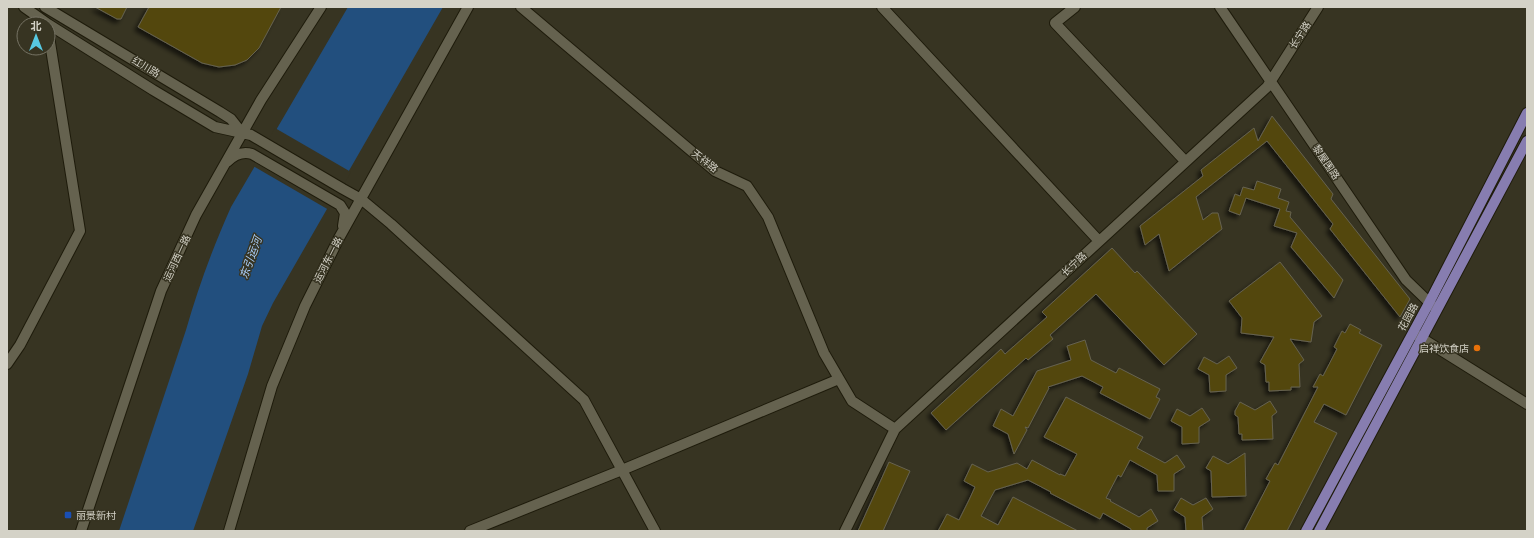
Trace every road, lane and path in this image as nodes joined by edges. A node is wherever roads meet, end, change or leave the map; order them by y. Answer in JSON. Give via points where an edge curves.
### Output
{"nodes":[{"id":1,"x":24,"y":7,"type":"edge"},
{"id":2,"x":46,"y":7,"type":"edge"},
{"id":3,"x":321,"y":7,"type":"edge"},
{"id":4,"x":468,"y":7,"type":"edge"},
{"id":5,"x":521,"y":7,"type":"edge"},
{"id":6,"x":882,"y":7,"type":"edge"},
{"id":7,"x":1075,"y":7,"type":"edge"},
{"id":8,"x":1220,"y":7,"type":"edge"},
{"id":9,"x":1318,"y":7,"type":"edge"},
{"id":10,"x":36,"y":16,"type":"edge"},
{"id":11,"x":56,"y":30,"type":"edge"},
{"id":12,"x":52,"y":56,"type":"edge"},
{"id":13,"x":1270,"y":81,"type":"junction"},
{"id":14,"x":1527,"y":112,"type":"edge"},
{"id":15,"x":242,"y":133,"type":"junction"},
{"id":16,"x":1527,"y":141,"type":"edge"},
{"id":17,"x":1185,"y":161,"type":"junction"},
{"id":18,"x":222,"y":168,"type":"junction"},
{"id":19,"x":360,"y":200,"type":"junction"},
{"id":20,"x":339,"y":238,"type":"junction"},
{"id":21,"x":1099,"y":241,"type":"junction"},
{"id":22,"x":1429,"y":303,"type":"junction"},
{"id":23,"x":1438,"y":311,"type":"junction"},
{"id":24,"x":1413,"y":333,"type":"junction"},
{"id":25,"x":1422,"y":339,"type":"junction"},
{"id":26,"x":7,"y":364,"type":"edge"},
{"id":27,"x":839,"y":379,"type":"junction"},
{"id":28,"x":1527,"y":404,"type":"edge"},
{"id":29,"x":895,"y":429,"type":"junction"},
{"id":30,"x":622,"y":470,"type":"junction"},
{"id":31,"x":81,"y":531,"type":"edge"},
{"id":32,"x":229,"y":531,"type":"edge"},
{"id":33,"x":470,"y":531,"type":"edge"},
{"id":34,"x":655,"y":531,"type":"edge"},
{"id":35,"x":845,"y":531,"type":"edge"},
{"id":36,"x":1306,"y":531,"type":"edge"},
{"id":37,"x":1319,"y":531,"type":"edge"}],
"edges":[{"from":1,"to":10,"type":"street","name":"红川路"},
{"from":2,"to":15,"type":"street","name":"红川路","via":[[231,119]]},
{"from":3,"to":15,"type":"street","name":"运河西一路"},
{"from":4,"to":19,"type":"street","name":"运河东一路"},
{"from":5,"to":27,"type":"street","name":"天祥路","via":[[715,171],[747,186],[768,217],[824,353]]},
{"from":6,"to":21,"type":"street"},
{"from":7,"to":17,"type":"street","via":[[1055,23]]},
{"from":8,"to":13,"type":"street","name":"黎屋围路"},
{"from":9,"to":13,"type":"street","name":"长宁路"},
{"from":11,"to":15,"type":"street","name":"红川路","via":[[216,127]]},
{"from":12,"to":26,"type":"street","via":[[80,232],[20,345]]},
{"from":13,"to":17,"type":"street","name":"长宁路","via":[[1267,87]]},
{"from":13,"to":22,"type":"street","name":"黎屋围路","via":[[1406,280]]},
{"from":14,"to":22,"type":"main road","name":"花园路"},
{"from":15,"to":18,"type":"street","name":"运河西一路"},
{"from":15,"to":19,"type":"street","name":"红川路","via":[[251,135]]},
{"from":16,"to":23,"type":"main road"},
{"from":17,"to":21,"type":"street","name":"长宁路"},
{"from":18,"to":20,"type":"street","via":[[236,155],[252,154],[335,202],[345,213]]},
{"from":18,"to":31,"type":"street","name":"运河西一路","via":[[196,214],[161,291]]},
{"from":19,"to":20,"type":"street","name":"运河东一路"},
{"from":19,"to":30,"type":"street","name":"红川路","via":[[391,224],[584,400]]},
{"from":20,"to":32,"type":"street","name":"运河东一路","via":[[305,306],[272,386]]},
{"from":21,"to":29,"type":"street","name":"长宁路"},
{"from":22,"to":23,"type":"street","name":"黎屋围路"},
{"from":22,"to":24,"type":"main road","name":"花园路"},
{"from":23,"to":25,"type":"main road"},
{"from":24,"to":25,"type":"street"},
{"from":24,"to":36,"type":"main road","name":"花园路"},
{"from":25,"to":28,"type":"street"},
{"from":25,"to":37,"type":"main road"},
{"from":27,"to":29,"type":"street","name":"天祥路","via":[[852,401]]},
{"from":27,"to":30,"type":"street"},
{"from":29,"to":35,"type":"street","name":"长宁路"},
{"from":30,"to":33,"type":"street"},
{"from":30,"to":34,"type":"street","name":"红川路"}]}
